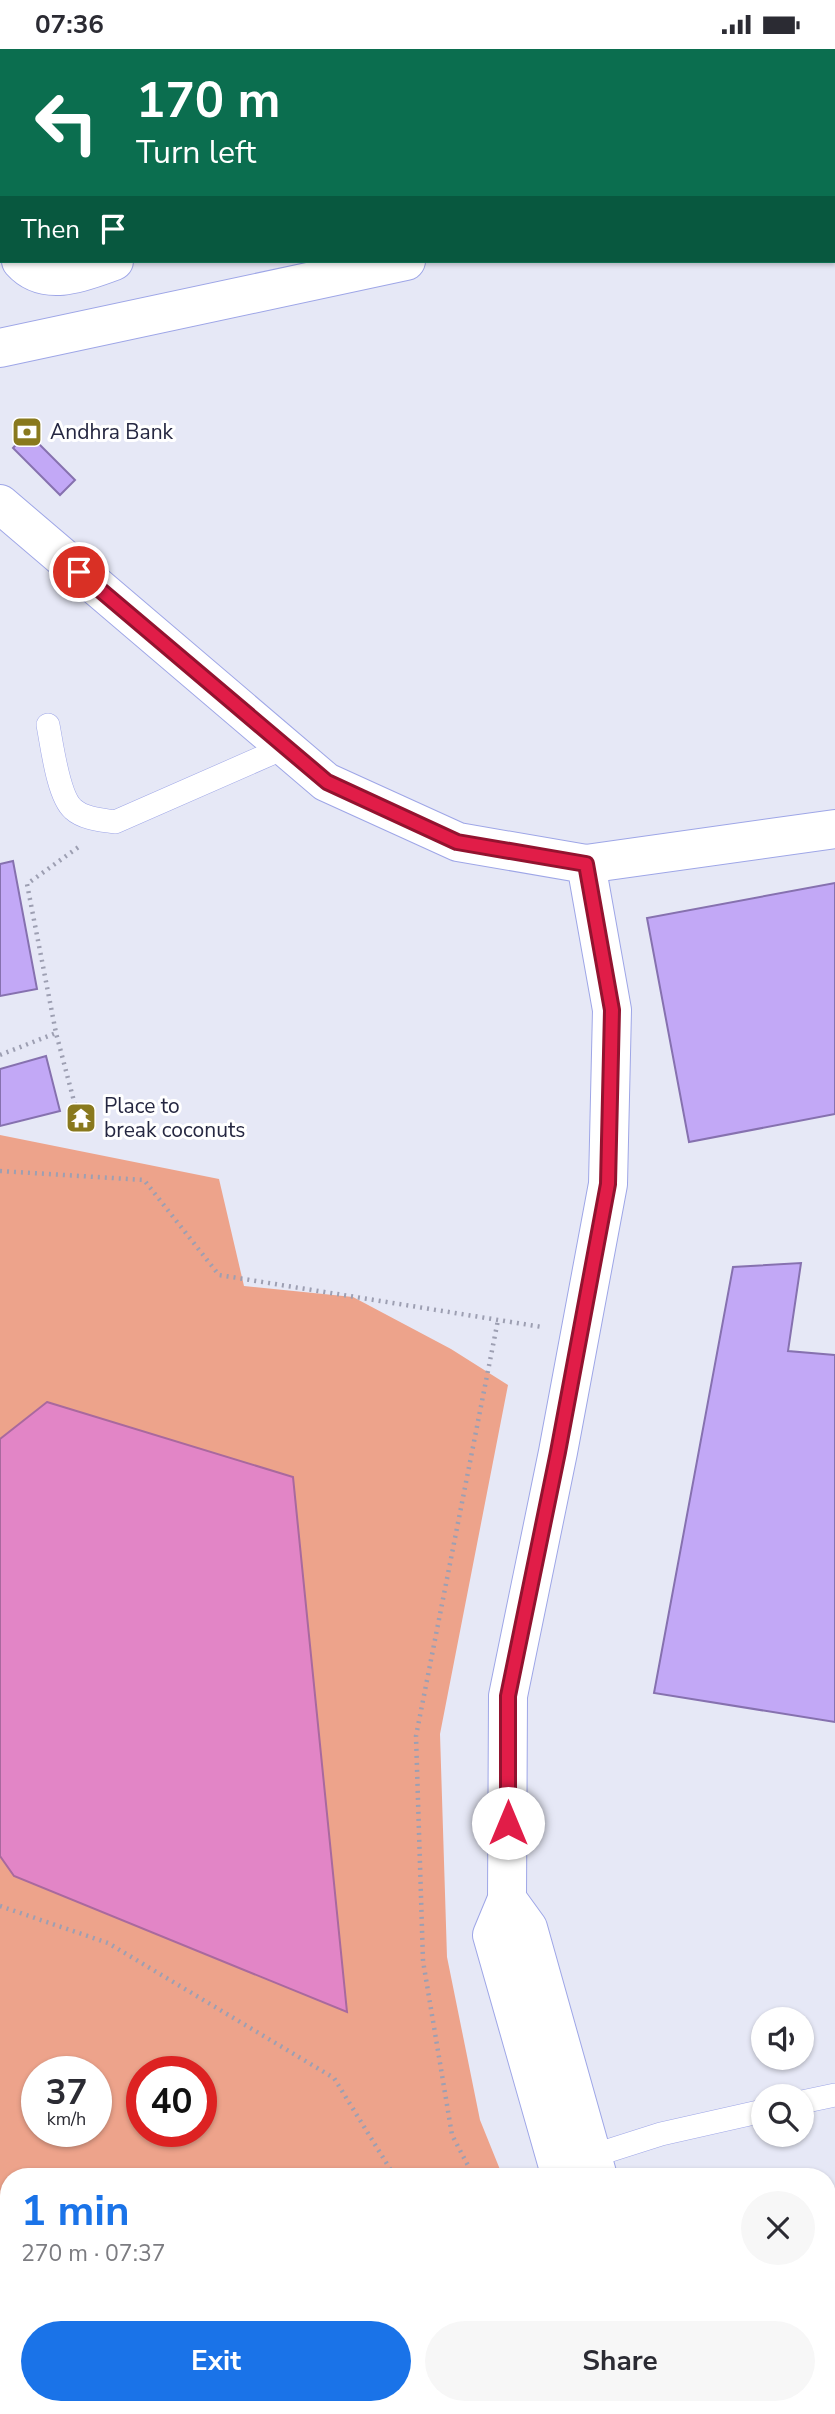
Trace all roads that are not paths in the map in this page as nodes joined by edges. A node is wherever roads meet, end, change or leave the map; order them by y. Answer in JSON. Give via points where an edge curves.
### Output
{"nodes":[{"id":1,"x":24,"y":263,"type":"edge"},
{"id":2,"x":108,"y":263,"type":"edge"},
{"id":3,"x":370,"y":264,"type":"edge"},
{"id":4,"x":0,"y":348,"type":"edge"},
{"id":5,"x":0,"y":504,"type":"edge"},
{"id":6,"x":48,"y":725,"type":"dead end"},
{"id":7,"x":286,"y":747,"type":"junction"},
{"id":8,"x":835,"y":829,"type":"edge"},
{"id":9,"x":586,"y":864,"type":"junction"},
{"id":10,"x":507,"y":1899,"type":"junction"},
{"id":11,"x":835,"y":2095,"type":"edge"},
{"id":12,"x":814,"y":2099,"type":"edge"},
{"id":13,"x":751,"y":2114,"type":"edge"},
{"id":14,"x":595,"y":2167,"type":"edge"},
{"id":15,"x":558,"y":2168,"type":"edge"}],
"edges":[{"from":1,"to":2,"type":"street","via":[[48,275],[70,276]]},
{"from":3,"to":4,"type":"street"},
{"from":5,"to":7,"type":"street"},
{"from":6,"to":7,"type":"lane","via":[[64,794],[73,809],[115,822]]},
{"from":7,"to":9,"type":"street","via":[[327,782],[457,842]]},
{"from":8,"to":9,"type":"street"},
{"from":9,"to":10,"type":"street","via":[[612,1010],[608,1184],[508,1696]]},
{"from":10,"to":14,"type":"street","via":[[528,1928]]},
{"from":10,"to":15,"type":"street","via":[[492,1935]]},
{"from":11,"to":12,"type":"lane"},
{"from":13,"to":14,"type":"lane","via":[[661,2134]]}]}
